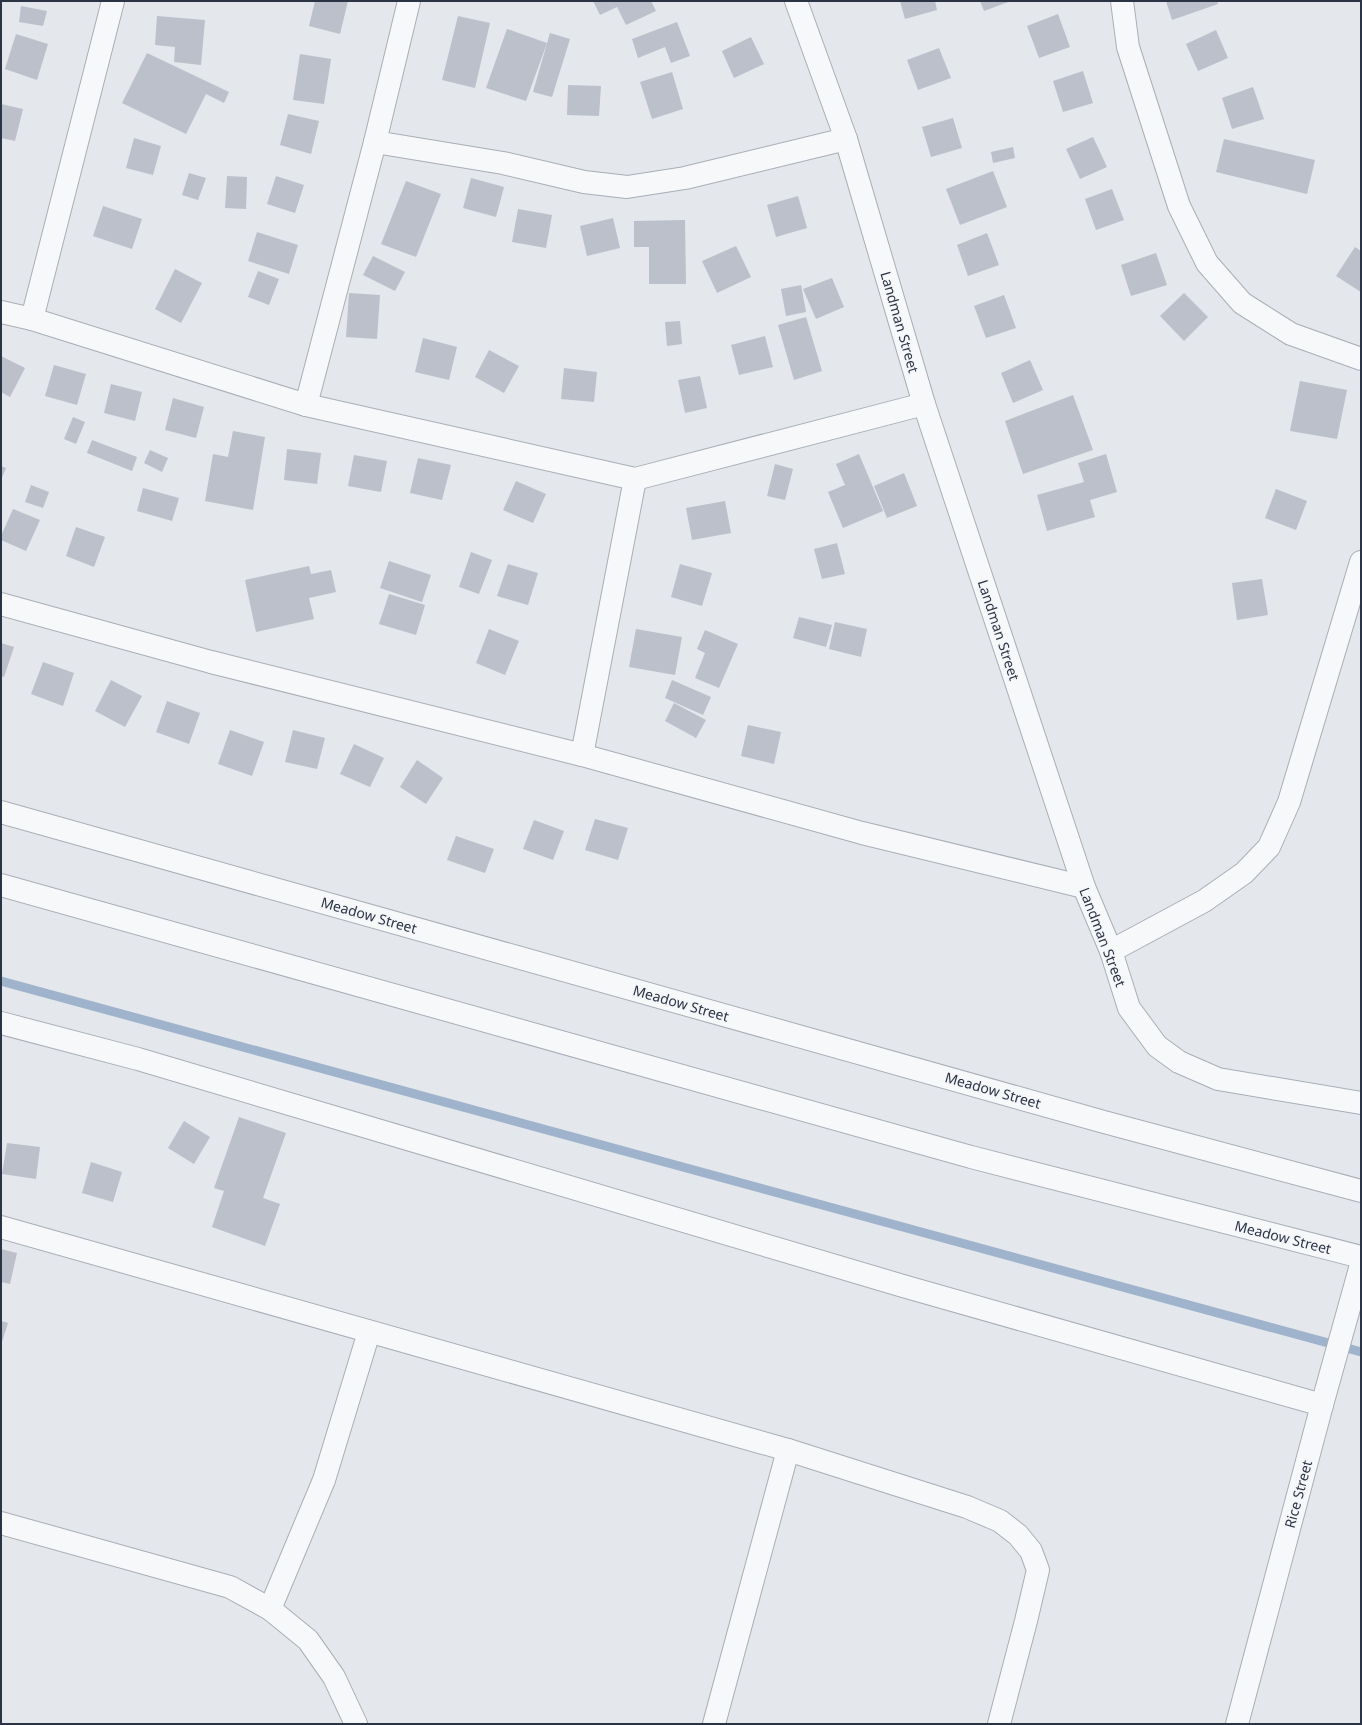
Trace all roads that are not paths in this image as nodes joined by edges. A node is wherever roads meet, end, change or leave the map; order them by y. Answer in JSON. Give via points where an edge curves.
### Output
{"nodes":[{"id":1,"x":113,"y":1,"type":"edge"},
{"id":2,"x":409,"y":1,"type":"edge"},
{"id":3,"x":796,"y":1,"type":"edge"},
{"id":4,"x":1122,"y":1,"type":"edge"},
{"id":5,"x":846,"y":139,"type":"junction"},
{"id":6,"x":375,"y":142,"type":"junction"},
{"id":7,"x":1,"y":312,"type":"edge"},
{"id":8,"x":32,"y":319,"type":"junction"},
{"id":9,"x":1361,"y":360,"type":"edge"},
{"id":10,"x":924,"y":404,"type":"junction"},
{"id":11,"x":306,"y":405,"type":"junction"},
{"id":12,"x":635,"y":479,"type":"junction"},
{"id":13,"x":1361,"y":562,"type":"edge"},
{"id":14,"x":1,"y":604,"type":"edge"},
{"id":15,"x":582,"y":755,"type":"junction"},
{"id":16,"x":1,"y":812,"type":"edge"},
{"id":17,"x":1,"y":885,"type":"edge"},
{"id":18,"x":1084,"y":887,"type":"junction"},
{"id":19,"x":1111,"y":951,"type":"junction"},
{"id":20,"x":1,"y":1023,"type":"edge"},
{"id":21,"x":1361,"y":1102,"type":"edge"},
{"id":22,"x":1361,"y":1191,"type":"edge"},
{"id":23,"x":1,"y":1227,"type":"edge"},
{"id":24,"x":1361,"y":1257,"type":"edge"},
{"id":25,"x":1361,"y":1265,"type":"edge"},
{"id":26,"x":369,"y":1332,"type":"junction"},
{"id":27,"x":1324,"y":1399,"type":"junction"},
{"id":28,"x":788,"y":1450,"type":"junction"},
{"id":29,"x":1,"y":1523,"type":"edge"},
{"id":30,"x":270,"y":1609,"type":"junction"},
{"id":31,"x":356,"y":1724,"type":"edge"},
{"id":32,"x":714,"y":1724,"type":"edge"},
{"id":33,"x":998,"y":1724,"type":"edge"},
{"id":34,"x":1237,"y":1724,"type":"edge"}],
"edges":[{"from":1,"to":8,"type":"street"},
{"from":2,"to":6,"type":"street"},
{"from":3,"to":5,"type":"street","name":"Landman Street"},
{"from":4,"to":9,"type":"street","via":[[1130,55],[1179,206],[1207,263],[1242,303],[1291,334]]},
{"from":5,"to":6,"type":"street","via":[[685,178],[627,187],[584,182],[503,163]]},
{"from":5,"to":10,"type":"street","name":"Landman Street"},
{"from":6,"to":11,"type":"street"},
{"from":7,"to":8,"type":"street"},
{"from":8,"to":11,"type":"street"},
{"from":10,"to":12,"type":"street"},
{"from":10,"to":18,"type":"street","name":"Landman Street"},
{"from":11,"to":12,"type":"street"},
{"from":12,"to":15,"type":"street"},
{"from":13,"to":19,"type":"street","via":[[1289,802],[1269,847],[1244,874],[1204,901]]},
{"from":14,"to":15,"type":"street","via":[[210,662]]},
{"from":15,"to":18,"type":"street","via":[[862,833]]},
{"from":16,"to":22,"type":"street","name":"Meadow Street","via":[[1104,1122]]},
{"from":17,"to":24,"type":"street","name":"Meadow Street","via":[[971,1158]]},
{"from":18,"to":19,"type":"street","name":"Landman Street"},
{"from":19,"to":21,"type":"street","name":"Landman Street","via":[[1129,1008],[1157,1046],[1179,1062],[1218,1079]]},
{"from":20,"to":27,"type":"street","via":[[138,1059],[903,1286]]},
{"from":23,"to":26,"type":"street"},
{"from":25,"to":27,"type":"street","name":"Rice Street"},
{"from":26,"to":28,"type":"street"},
{"from":26,"to":30,"type":"street","via":[[324,1480]]},
{"from":27,"to":34,"type":"street","name":"Rice Street"},
{"from":28,"to":32,"type":"street"},
{"from":28,"to":33,"type":"street","via":[[967,1507],[1000,1521],[1018,1535],[1031,1551],[1038,1570]]},
{"from":29,"to":30,"type":"street","via":[[230,1587]]},
{"from":30,"to":31,"type":"street","via":[[308,1640],[334,1677]]}]}
